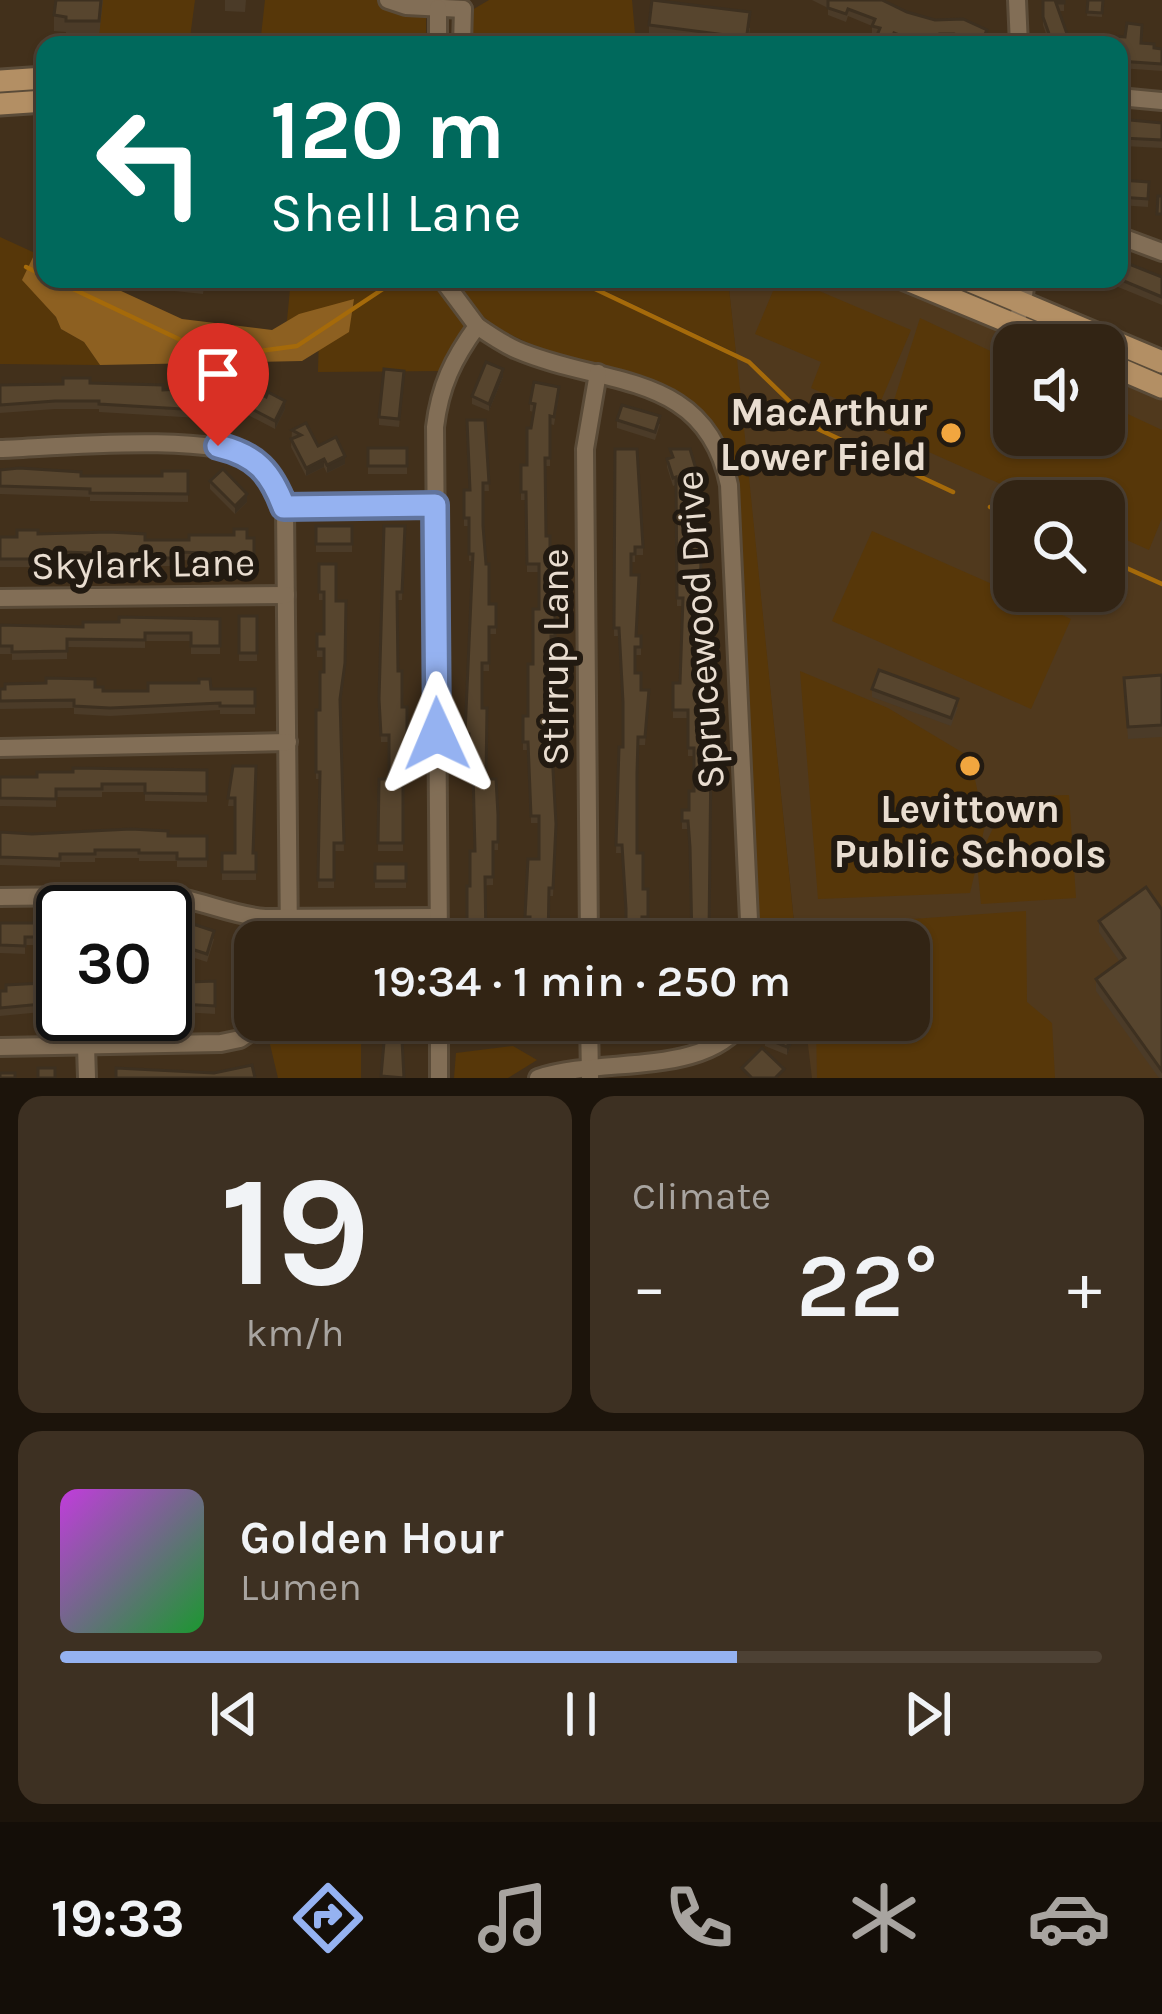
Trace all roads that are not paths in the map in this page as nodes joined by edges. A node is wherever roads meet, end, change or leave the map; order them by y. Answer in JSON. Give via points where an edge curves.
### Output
{"nodes":[{"id":1,"x":388,"y":0,"type":"edge"},
{"id":2,"x":1017,"y":0,"type":"edge"},
{"id":3,"x":471,"y":5,"type":"edge"},
{"id":4,"x":438,"y":8,"type":"junction"},
{"id":5,"x":438,"y":36,"type":"edge"},
{"id":6,"x":465,"y":36,"type":"edge"},
{"id":7,"x":1019,"y":36,"type":"edge"},
{"id":8,"x":36,"y":79,"type":"edge"},
{"id":9,"x":0,"y":81,"type":"edge"},
{"id":10,"x":1128,"y":98,"type":"edge"},
{"id":11,"x":1162,"y":100,"type":"edge"},
{"id":12,"x":36,"y":101,"type":"edge"},
{"id":13,"x":0,"y":104,"type":"edge"},
{"id":14,"x":1128,"y":239,"type":"edge"},
{"id":15,"x":1162,"y":252,"type":"edge"},
{"id":16,"x":449,"y":288,"type":"edge"},
{"id":17,"x":933,"y":288,"type":"edge"},
{"id":18,"x":978,"y":288,"type":"edge"},
{"id":19,"x":1024,"y":288,"type":"edge"},
{"id":20,"x":1018,"y":315,"type":"junction"},
{"id":21,"x":1032,"y":324,"type":"edge"},
{"id":22,"x":477,"y":326,"type":"junction"},
{"id":23,"x":1162,"y":362,"type":"edge"},
{"id":24,"x":1125,"y":371,"type":"edge"},
{"id":25,"x":598,"y":374,"type":"junction"},
{"id":26,"x":1162,"y":387,"type":"edge"},
{"id":27,"x":0,"y":448,"type":"edge"},
{"id":28,"x":435,"y":505,"type":"junction"},
{"id":29,"x":284,"y":507,"type":"junction"},
{"id":30,"x":286,"y":595,"type":"junction"},
{"id":31,"x":0,"y":598,"type":"edge"},
{"id":32,"x":288,"y":742,"type":"junction"},
{"id":33,"x":0,"y":748,"type":"edge"},
{"id":34,"x":0,"y":897,"type":"edge"},
{"id":35,"x":438,"y":917,"type":"junction"},
{"id":36,"x":289,"y":918,"type":"junction"},
{"id":37,"x":438,"y":921,"type":"edge"},
{"id":38,"x":589,"y":921,"type":"edge"},
{"id":39,"x":749,"y":921,"type":"edge"},
{"id":40,"x":234,"y":1040,"type":"edge"},
{"id":41,"x":439,"y":1041,"type":"edge"},
{"id":42,"x":589,"y":1041,"type":"edge"},
{"id":43,"x":728,"y":1041,"type":"edge"},
{"id":44,"x":86,"y":1046,"type":"junction"},
{"id":45,"x":0,"y":1047,"type":"edge"},
{"id":46,"x":590,"y":1072,"type":"edge"},
{"id":47,"x":87,"y":1078,"type":"edge"},
{"id":48,"x":439,"y":1078,"type":"edge"},
{"id":49,"x":538,"y":1078,"type":"edge"}],
"edges":[{"from":1,"to":4,"type":"street"},
{"from":2,"to":7,"type":"street"},
{"from":3,"to":4,"type":"street"},
{"from":3,"to":6,"type":"street"},
{"from":4,"to":5,"type":"street"},
{"from":8,"to":9,"type":"main road"},
{"from":10,"to":11,"type":"street"},
{"from":12,"to":13,"type":"main road"},
{"from":14,"to":15,"type":"street"},
{"from":16,"to":22,"type":"street","name":"Sprucewood Drive"},
{"from":17,"to":20,"type":"main road"},
{"from":18,"to":20,"type":"main road"},
{"from":19,"to":20,"type":"street"},
{"from":20,"to":21,"type":"main road"},
{"from":20,"to":23,"type":"main road"},
{"from":22,"to":25,"type":"street","name":"Sprucewood Drive","via":[[518,351]]},
{"from":22,"to":28,"type":"street","via":[[452,360],[437,405]]},
{"from":24,"to":26,"type":"main road"},
{"from":25,"to":38,"type":"street","name":"Stirrup Lane","via":[[585,449]]},
{"from":25,"to":39,"type":"street","name":"Sprucewood Drive","via":[[685,406],[724,458]]},
{"from":27,"to":29,"type":"street","via":[[218,446],[259,462]]},
{"from":28,"to":29,"type":"street"},
{"from":28,"to":35,"type":"street"},
{"from":29,"to":30,"type":"street"},
{"from":30,"to":31,"type":"street","name":"Skylark Lane"},
{"from":30,"to":32,"type":"street"},
{"from":32,"to":33,"type":"street"},
{"from":32,"to":36,"type":"street"},
{"from":34,"to":36,"type":"street","via":[[161,895],[248,917]]},
{"from":35,"to":36,"type":"street"},
{"from":35,"to":37,"type":"street"},
{"from":40,"to":44,"type":"street"},
{"from":41,"to":48,"type":"street"},
{"from":42,"to":46,"type":"street"},
{"from":43,"to":46,"type":"street","via":[[694,1061]]},
{"from":44,"to":45,"type":"street"},
{"from":44,"to":47,"type":"street"},
{"from":46,"to":49,"type":"street"}]}
